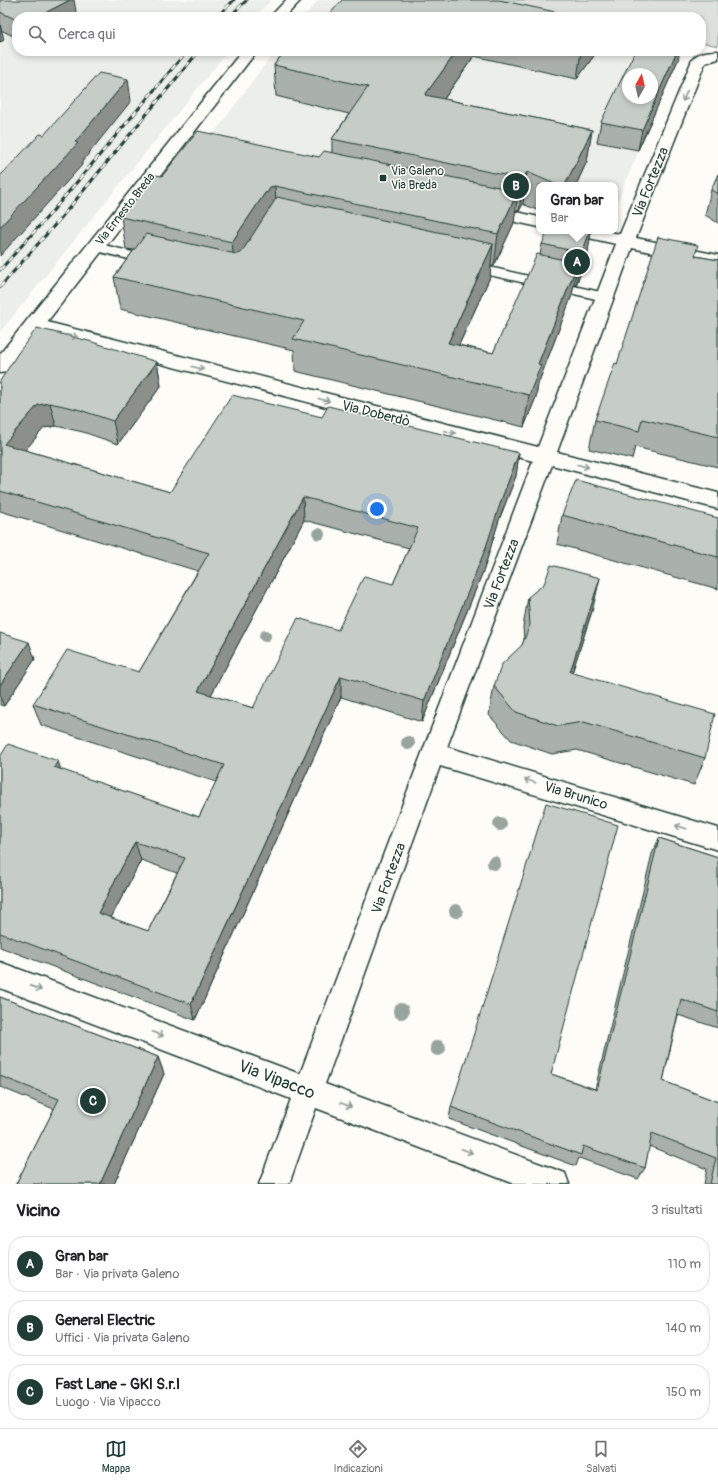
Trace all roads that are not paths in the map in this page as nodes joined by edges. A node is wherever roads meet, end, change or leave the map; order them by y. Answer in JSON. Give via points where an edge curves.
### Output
{"nodes":[{"id":1,"x":294,"y":0,"type":"edge"},
{"id":2,"x":282,"y":12,"type":"edge"},
{"id":3,"x":718,"y":55,"type":"edge"},
{"id":4,"x":247,"y":56,"type":"edge"},
{"id":5,"x":696,"y":56,"type":"edge"},
{"id":6,"x":706,"y":56,"type":"edge"},
{"id":7,"x":471,"y":207,"type":"edge"},
{"id":8,"x":536,"y":221,"type":"edge"},
{"id":9,"x":594,"y":234,"type":"edge"},
{"id":10,"x":626,"y":241,"type":"junction"},
{"id":11,"x":96,"y":247,"type":"junction"},
{"id":12,"x":718,"y":261,"type":"edge"},
{"id":13,"x":158,"y":262,"type":"edge"},
{"id":14,"x":460,"y":264,"type":"edge"},
{"id":15,"x":605,"y":297,"type":"junction"},
{"id":16,"x":35,"y":325,"type":"junction"},
{"id":17,"x":0,"y":367,"type":"edge"},
{"id":18,"x":546,"y":456,"type":"junction"},
{"id":19,"x":718,"y":501,"type":"edge"},
{"id":20,"x":433,"y":753,"type":"junction"},
{"id":21,"x":718,"y":839,"type":"edge"},
{"id":22,"x":0,"y":975,"type":"edge"},
{"id":23,"x":309,"y":1091,"type":"junction"},
{"id":24,"x":274,"y":1184,"type":"edge"},
{"id":25,"x":554,"y":1184,"type":"edge"}],
"edges":[{"from":1,"to":2,"type":"street"},
{"from":3,"to":6,"type":"street"},
{"from":4,"to":11,"type":"street","name":"Via Ernesto Breda","via":[[185,145]]},
{"from":5,"to":10,"type":"street","name":"Via Fortezza","one_way":true},
{"from":7,"to":8,"type":"street"},
{"from":9,"to":10,"type":"street"},
{"from":10,"to":12,"type":"street"},
{"from":10,"to":15,"type":"street","name":"Via Fortezza"},
{"from":11,"to":13,"type":"lane"},
{"from":11,"to":16,"type":"street","name":"Via Ernesto Breda"},
{"from":14,"to":15,"type":"lane"},
{"from":15,"to":18,"type":"street","name":"Via Fortezza"},
{"from":16,"to":17,"type":"street","name":"Via Ernesto Breda"},
{"from":16,"to":18,"type":"street","name":"Via Doberdò","one_way":true},
{"from":18,"to":19,"type":"street","name":"Via Doberdò","one_way":true},
{"from":18,"to":20,"type":"street","name":"Via Fortezza"},
{"from":21,"to":20,"type":"street","name":"Via Brunico","one_way":true},
{"from":20,"to":23,"type":"street","name":"Via Fortezza"},
{"from":22,"to":23,"type":"street","name":"Via Vipacco","one_way":true},
{"from":23,"to":24,"type":"street","name":"Via Fortezza"},
{"from":23,"to":25,"type":"street","name":"Via Vipacco","one_way":true}]}
